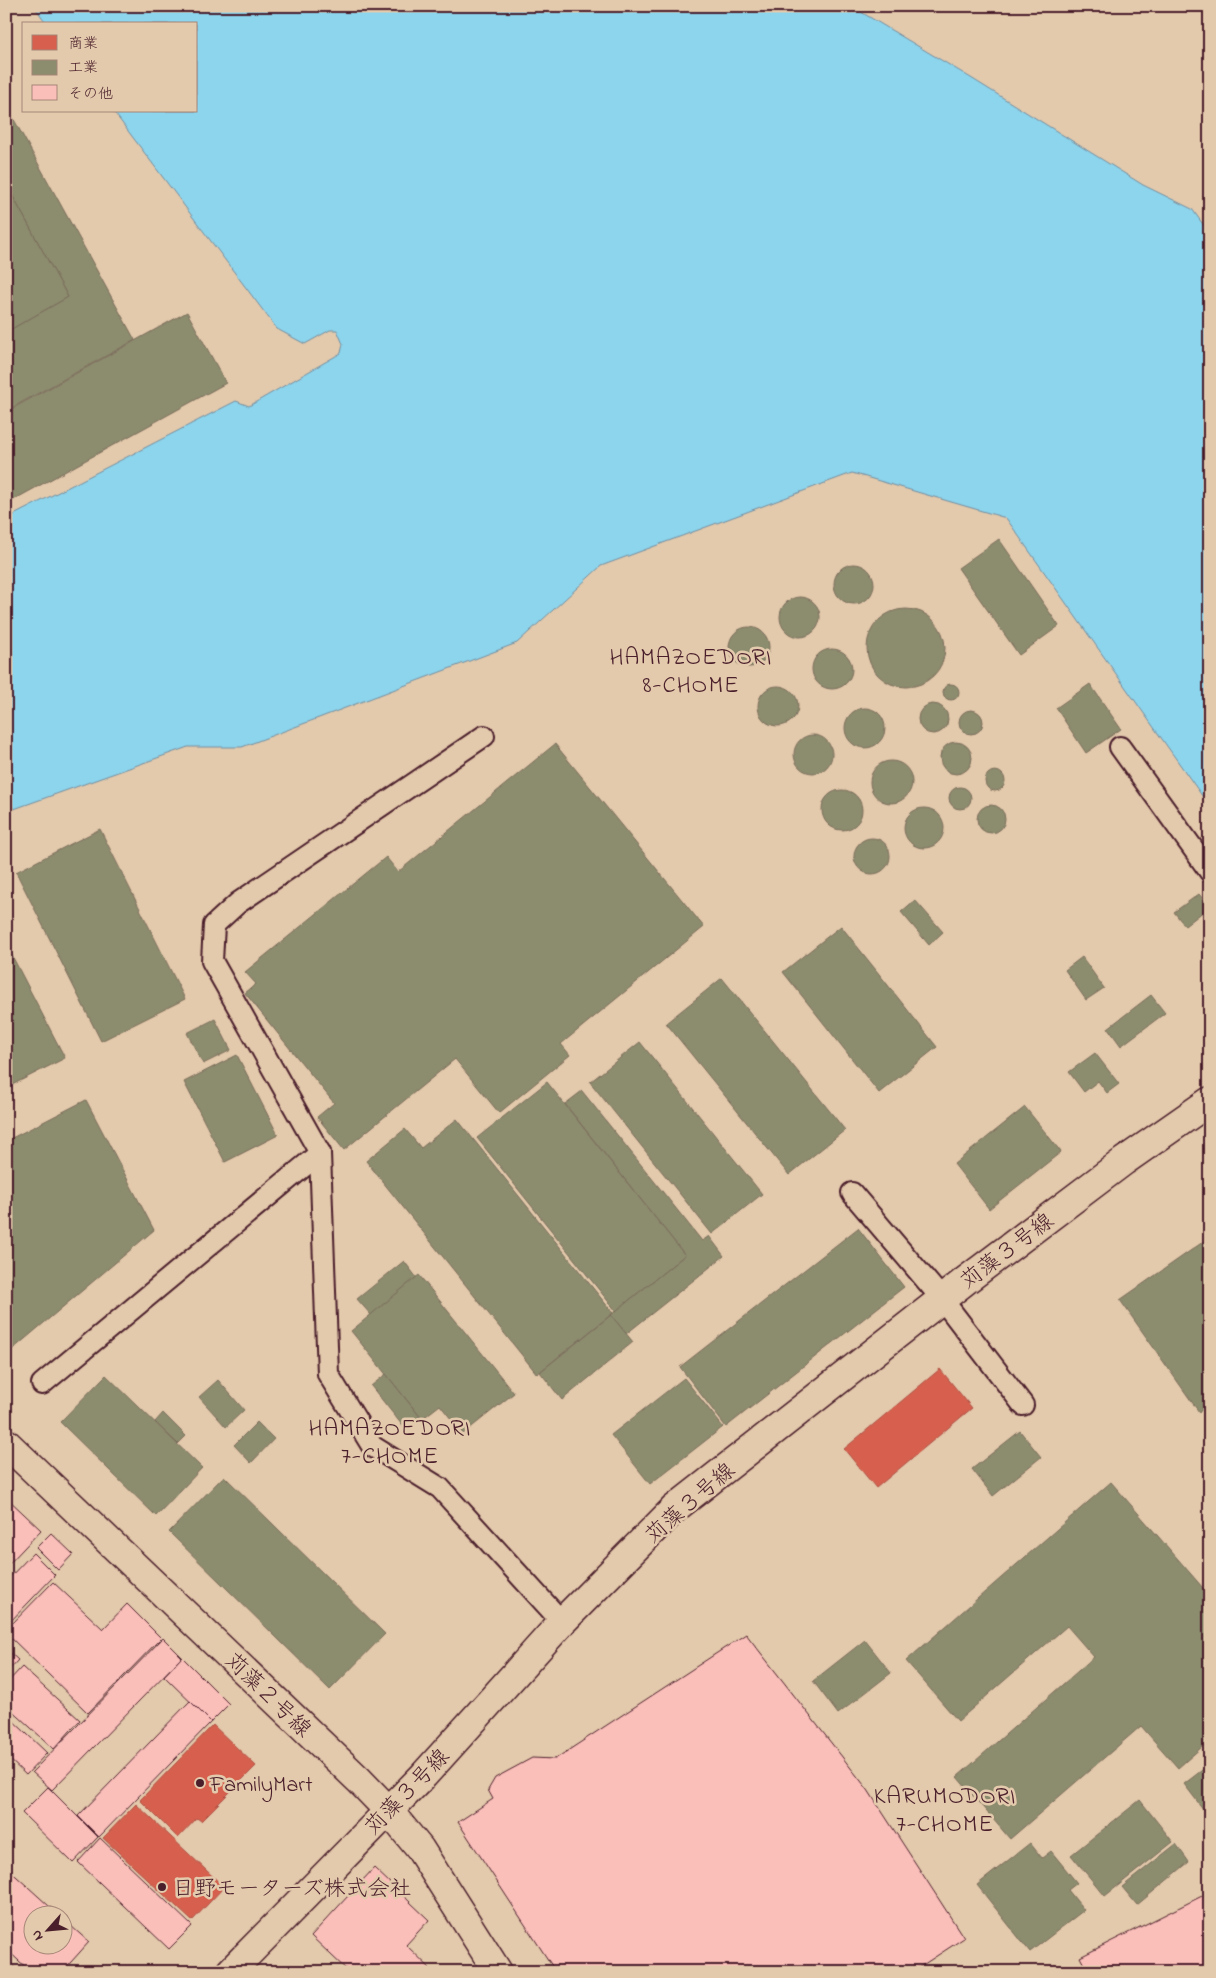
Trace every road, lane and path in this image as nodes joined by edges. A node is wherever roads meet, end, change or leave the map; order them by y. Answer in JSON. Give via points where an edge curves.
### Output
{"nodes":[{"id":1,"x":484,"y":736,"type":"dead end"},
{"id":2,"x":1120,"y":747,"type":"dead end"},
{"id":3,"x":1210,"y":872,"type":"edge"},
{"id":4,"x":1210,"y":1101,"type":"edge"},
{"id":5,"x":320,"y":1153,"type":"junction"},
{"id":6,"x":852,"y":1193,"type":"dead end"},
{"id":7,"x":942,"y":1300,"type":"junction"},
{"id":8,"x":42,"y":1384,"type":"dead end"},
{"id":9,"x":1023,"y":1405,"type":"dead end"},
{"id":10,"x":6,"y":1443,"type":"edge"},
{"id":11,"x":562,"y":1622,"type":"junction"},
{"id":12,"x":388,"y":1810,"type":"junction"},
{"id":13,"x":230,"y":1972,"type":"edge"},
{"id":14,"x":498,"y":1972,"type":"edge"}],
"edges":[{"from":1,"to":5,"type":"lane","via":[[238,903],[214,925],[212,961]]},
{"from":2,"to":3,"type":"lane"},
{"from":4,"to":7,"type":"street","name":"苅藻３号線","via":[[1124,1161]]},
{"from":5,"to":8,"type":"lane"},
{"from":5,"to":11,"type":"lane","via":[[328,1374],[372,1446],[440,1488]]},
{"from":6,"to":7,"type":"lane"},
{"from":7,"to":9,"type":"lane"},
{"from":7,"to":11,"type":"street","name":"苅藻３号線","via":[[674,1509]]},
{"from":10,"to":12,"type":"street","name":"苅藻２号線"},
{"from":11,"to":12,"type":"street","name":"苅藻３号線","via":[[424,1775]]},
{"from":12,"to":13,"type":"street","name":"苅藻３号線"},
{"from":12,"to":14,"type":"street","name":"苅藻２号線","via":[[420,1849]]}]}
